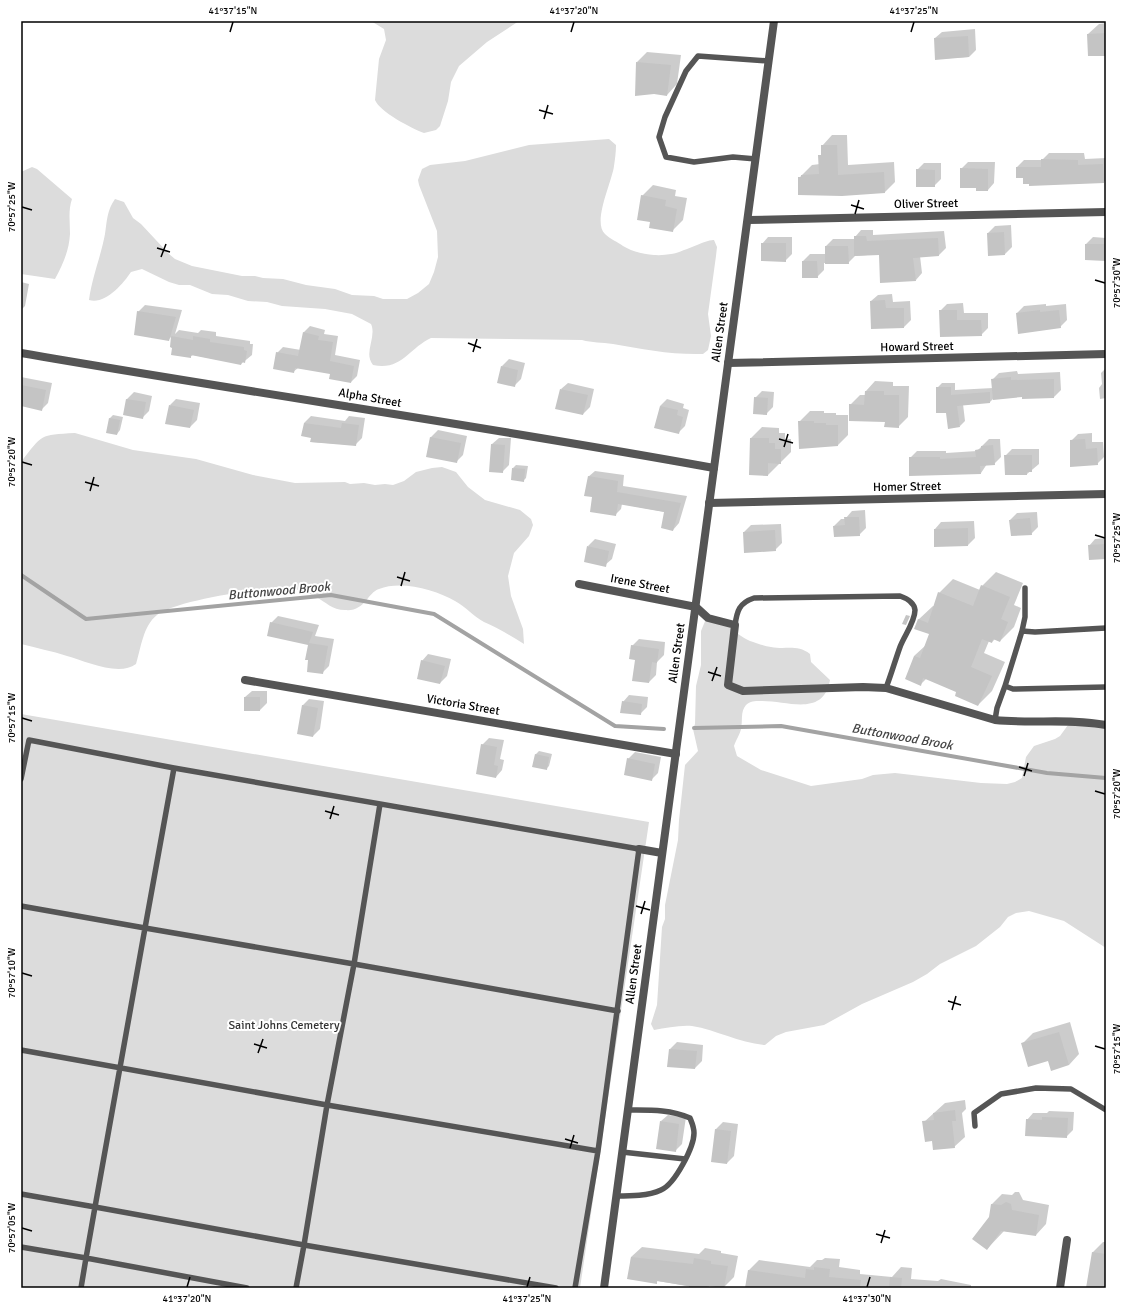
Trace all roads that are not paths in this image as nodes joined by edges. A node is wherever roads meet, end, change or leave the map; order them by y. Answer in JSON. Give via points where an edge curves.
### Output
{"nodes":[{"id":1,"x":774,"y":21,"type":"edge"},
{"id":2,"x":768,"y":61,"type":"junction"},
{"id":3,"x":756,"y":159,"type":"junction"},
{"id":4,"x":1106,"y":212,"type":"edge"},
{"id":5,"x":748,"y":220,"type":"junction"},
{"id":6,"x":21,"y":352,"type":"edge"},
{"id":7,"x":1106,"y":354,"type":"edge"},
{"id":8,"x":728,"y":363,"type":"junction"},
{"id":9,"x":714,"y":468,"type":"junction"},
{"id":10,"x":1106,"y":494,"type":"edge"},
{"id":11,"x":709,"y":503,"type":"junction"},
{"id":12,"x":580,"y":584,"type":"dead end"},
{"id":13,"x":1025,"y":588,"type":"dead end"},
{"id":14,"x":696,"y":607,"type":"junction"},
{"id":15,"x":735,"y":625,"type":"junction"},
{"id":16,"x":1106,"y":628,"type":"edge"},
{"id":17,"x":1022,"y":630,"type":"junction"},
{"id":18,"x":245,"y":680,"type":"dead end"},
{"id":19,"x":1005,"y":686,"type":"junction"},
{"id":20,"x":1106,"y":687,"type":"edge"},
{"id":21,"x":886,"y":688,"type":"junction"},
{"id":22,"x":995,"y":720,"type":"junction"},
{"id":23,"x":1106,"y":725,"type":"edge"},
{"id":24,"x":676,"y":754,"type":"junction"},
{"id":25,"x":174,"y":768,"type":"junction"},
{"id":26,"x":21,"y":779,"type":"edge"},
{"id":27,"x":380,"y":804,"type":"junction"},
{"id":28,"x":639,"y":849,"type":"junction"},
{"id":29,"x":662,"y":853,"type":"junction"},
{"id":30,"x":21,"y":906,"type":"edge"},
{"id":31,"x":145,"y":928,"type":"junction"},
{"id":32,"x":354,"y":964,"type":"junction"},
{"id":33,"x":618,"y":1011,"type":"junction"},
{"id":34,"x":21,"y":1050,"type":"edge"},
{"id":35,"x":120,"y":1068,"type":"junction"},
{"id":36,"x":326,"y":1105,"type":"junction"},
{"id":37,"x":628,"y":1110,"type":"junction"},
{"id":38,"x":1106,"y":1110,"type":"edge"},
{"id":39,"x":975,"y":1126,"type":"dead end"},
{"id":40,"x":598,"y":1151,"type":"junction"},
{"id":41,"x":622,"y":1152,"type":"junction"},
{"id":42,"x":685,"y":1159,"type":"junction"},
{"id":43,"x":21,"y":1194,"type":"edge"},
{"id":44,"x":616,"y":1196,"type":"junction"},
{"id":45,"x":95,"y":1207,"type":"junction"},
{"id":46,"x":1067,"y":1240,"type":"dead end"},
{"id":47,"x":304,"y":1245,"type":"junction"},
{"id":48,"x":21,"y":1247,"type":"edge"},
{"id":49,"x":86,"y":1258,"type":"junction"},
{"id":50,"x":81,"y":1288,"type":"edge"},
{"id":51,"x":247,"y":1288,"type":"edge"},
{"id":52,"x":296,"y":1288,"type":"edge"},
{"id":53,"x":556,"y":1288,"type":"edge"},
{"id":54,"x":575,"y":1288,"type":"edge"},
{"id":55,"x":604,"y":1288,"type":"edge"},
{"id":56,"x":1060,"y":1288,"type":"edge"}],
"edges":[{"from":1,"to":2,"type":"street","name":"Allen Street"},
{"from":2,"to":3,"type":"street","name":"Allen Street"},
{"from":2,"to":3,"type":"lane","via":[[698,56],[686,71],[665,117],[659,137],[666,157],[694,162],[733,157]]},
{"from":3,"to":5,"type":"street","name":"Allen Street"},
{"from":4,"to":5,"type":"street","name":"Oliver Street"},
{"from":5,"to":8,"type":"street","name":"Allen Street"},
{"from":6,"to":9,"type":"street","name":"Alpha Street","via":[[458,426],[548,438]]},
{"from":7,"to":8,"type":"street","name":"Howard Street"},
{"from":8,"to":9,"type":"street","name":"Allen Street"},
{"from":9,"to":11,"type":"street","name":"Allen Street"},
{"from":10,"to":11,"type":"street","name":"Homer Street"},
{"from":11,"to":14,"type":"street","name":"Allen Street"},
{"from":12,"to":14,"type":"street","name":"Irene Street"},
{"from":13,"to":17,"type":"lane","via":[[1025,617]]},
{"from":14,"to":15,"type":"street","via":[[708,618]]},
{"from":14,"to":24,"type":"street","name":"Allen Street"},
{"from":15,"to":21,"type":"street","via":[[728,685],[743,690],[863,686]]},
{"from":15,"to":21,"type":"lane","via":[[737,610],[746,601],[754,598],[907,598],[914,610],[912,620]]},
{"from":16,"to":17,"type":"lane","via":[[1035,632]]},
{"from":17,"to":19,"type":"lane"},
{"from":18,"to":24,"type":"street","name":"Victoria Street"},
{"from":19,"to":20,"type":"lane","via":[[1013,689]]},
{"from":19,"to":22,"type":"lane"},
{"from":21,"to":22,"type":"street"},
{"from":22,"to":23,"type":"street","via":[[1058,720]]},
{"from":24,"to":29,"type":"street","name":"Allen Street"},
{"from":25,"to":26,"type":"lane","via":[[29,740]]},
{"from":25,"to":27,"type":"lane"},
{"from":25,"to":31,"type":"lane"},
{"from":27,"to":28,"type":"lane"},
{"from":27,"to":32,"type":"lane"},
{"from":28,"to":29,"type":"street"},
{"from":28,"to":33,"type":"lane"},
{"from":29,"to":37,"type":"street","name":"Allen Street"},
{"from":30,"to":31,"type":"lane"},
{"from":31,"to":32,"type":"lane"},
{"from":31,"to":35,"type":"lane"},
{"from":32,"to":33,"type":"lane"},
{"from":32,"to":36,"type":"lane"},
{"from":33,"to":40,"type":"lane"},
{"from":34,"to":35,"type":"lane"},
{"from":35,"to":36,"type":"lane"},
{"from":35,"to":45,"type":"lane"},
{"from":36,"to":40,"type":"lane"},
{"from":36,"to":47,"type":"lane"},
{"from":37,"to":41,"type":"street","name":"Allen Street"},
{"from":37,"to":42,"type":"lane","via":[[668,1111],[690,1118],[694,1134]]},
{"from":38,"to":39,"type":"lane","via":[[1071,1089],[1036,1088],[1001,1094],[974,1113]]},
{"from":40,"to":54,"type":"lane"},
{"from":41,"to":42,"type":"lane"},
{"from":41,"to":44,"type":"street","name":"Allen Street"},
{"from":42,"to":44,"type":"lane","via":[[676,1177],[662,1190]]},
{"from":43,"to":45,"type":"lane"},
{"from":44,"to":55,"type":"street","name":"Allen Street"},
{"from":45,"to":47,"type":"lane"},
{"from":45,"to":49,"type":"lane"},
{"from":46,"to":56,"type":"street"},
{"from":47,"to":52,"type":"lane"},
{"from":47,"to":53,"type":"lane"},
{"from":48,"to":49,"type":"lane"},
{"from":49,"to":50,"type":"lane"},
{"from":49,"to":51,"type":"lane"}]}
